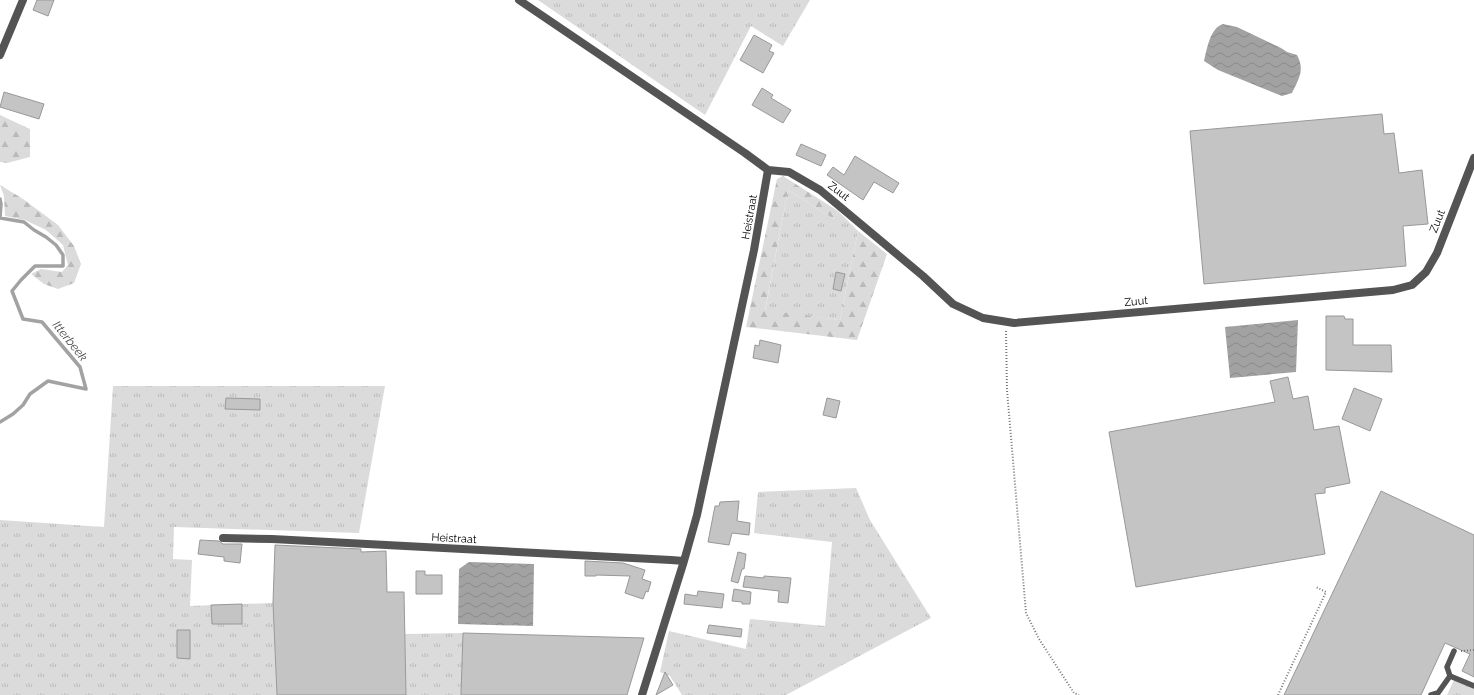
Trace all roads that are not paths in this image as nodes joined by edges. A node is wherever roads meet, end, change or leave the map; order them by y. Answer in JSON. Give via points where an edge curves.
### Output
{"nodes":[{"id":1,"x":23,"y":0,"type":"edge"},
{"id":2,"x":519,"y":0,"type":"edge"},
{"id":3,"x":0,"y":55,"type":"edge"},
{"id":4,"x":1474,"y":158,"type":"edge"},
{"id":5,"x":768,"y":170,"type":"junction"},
{"id":6,"x":223,"y":538,"type":"dead end"},
{"id":7,"x":684,"y":561,"type":"junction"},
{"id":8,"x":1454,"y":651,"type":"road end"},
{"id":9,"x":1450,"y":676,"type":"junction"},
{"id":10,"x":1474,"y":686,"type":"edge"},
{"id":11,"x":642,"y":695,"type":"edge"},
{"id":12,"x":1431,"y":695,"type":"edge"}],
"edges":[{"from":1,"to":3,"type":"street"},
{"from":2,"to":5,"type":"street"},
{"from":4,"to":5,"type":"street","name":"Zuut","via":[[1437,253],[1426,272],[1412,285],[1393,290],[1014,323],[983,318],[953,304],[894,250],[820,190],[789,172]]},
{"from":5,"to":7,"type":"street","name":"Heistraat","via":[[751,265],[697,514]]},
{"from":6,"to":7,"type":"street","name":"Heistraat"},
{"from":7,"to":11,"type":"street","name":"Heistraat"},
{"from":8,"to":9,"type":"lane","via":[[1447,667]]},
{"from":9,"to":10,"type":"lane"},
{"from":9,"to":12,"type":"lane","via":[[1438,693]]}]}
